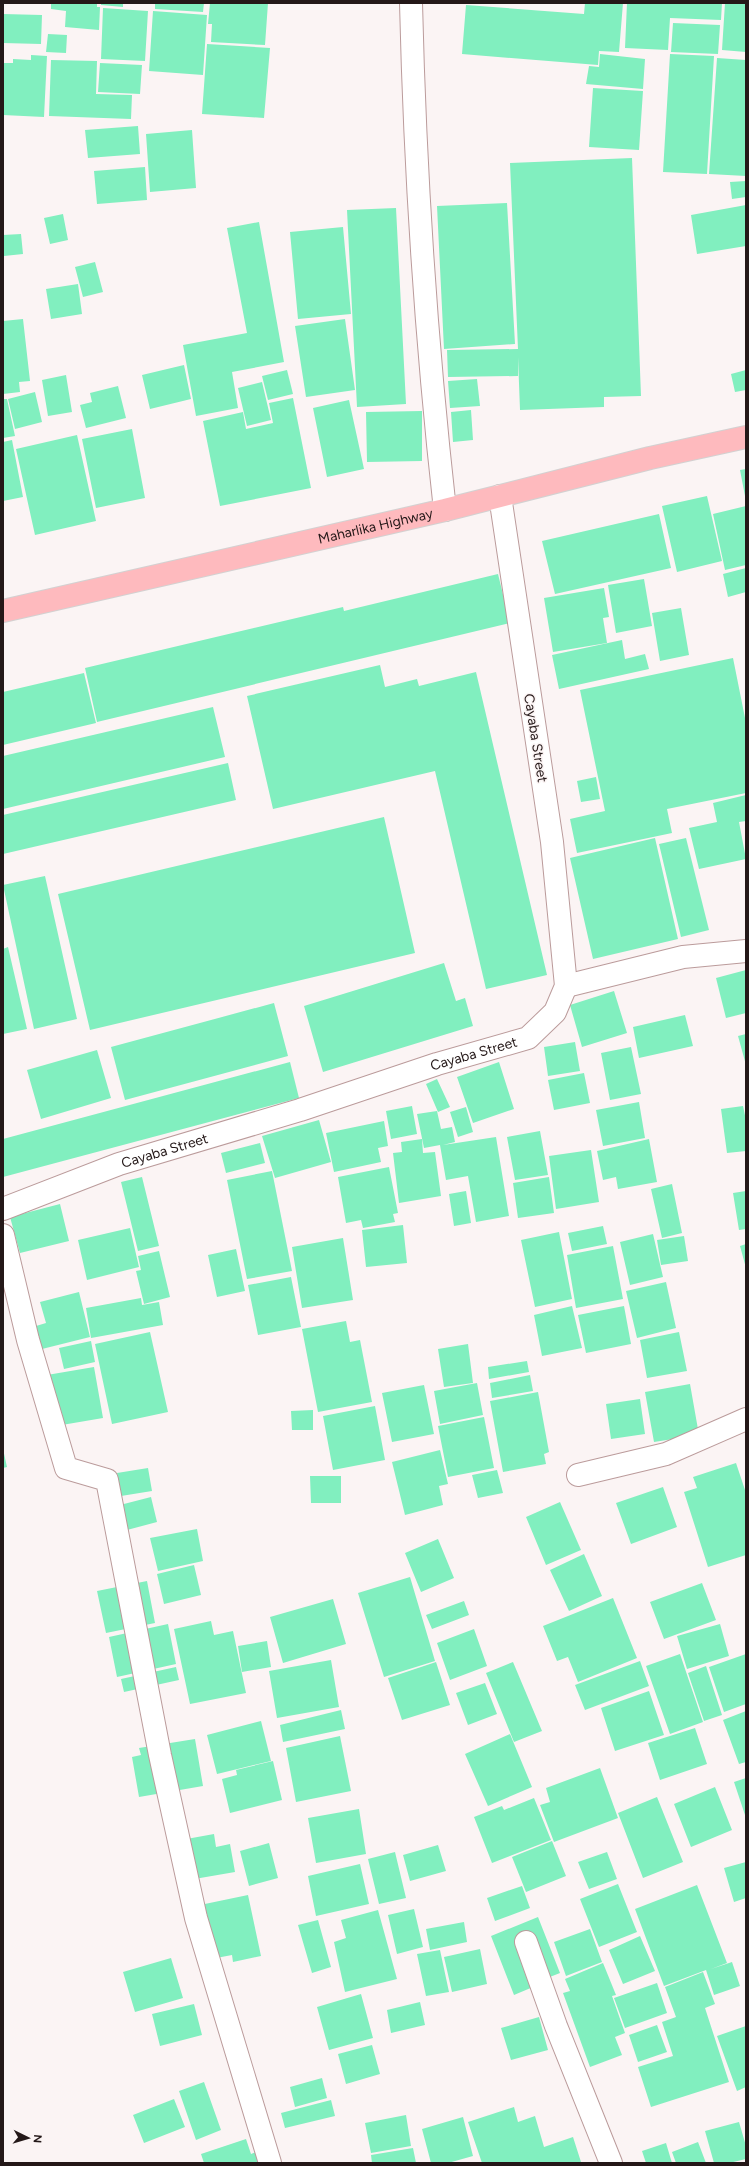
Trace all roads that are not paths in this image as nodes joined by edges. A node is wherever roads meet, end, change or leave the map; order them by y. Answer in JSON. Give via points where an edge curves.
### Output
{"nodes":[{"id":1,"x":411,"y":3,"type":"edge"},
{"id":2,"x":746,"y":437,"type":"edge"},
{"id":3,"x":500,"y":496,"type":"junction"},
{"id":4,"x":445,"y":510,"type":"junction"},
{"id":5,"x":3,"y":611,"type":"edge"},
{"id":6,"x":746,"y":951,"type":"edge"},
{"id":7,"x":566,"y":986,"type":"junction"},
{"id":8,"x":3,"y":1209,"type":"edge"},
{"id":9,"x":3,"y":1235,"type":"edge"},
{"id":10,"x":746,"y":1418,"type":"edge"},
{"id":11,"x":578,"y":1475,"type":"dead end"},
{"id":12,"x":526,"y":1942,"type":"dead end"},
{"id":13,"x":270,"y":2163,"type":"edge"},
{"id":14,"x":611,"y":2163,"type":"edge"}],
"edges":[{"from":1,"to":4,"type":"street","via":[[414,132],[433,401]]},
{"from":2,"to":3,"type":"main road","name":"Maharlika Highway"},
{"from":3,"to":4,"type":"main road","name":"Maharlika Highway"},
{"from":3,"to":7,"type":"street","name":"Cayaba Street","via":[[552,842]]},
{"from":4,"to":5,"type":"main road","name":"Maharlika Highway"},
{"from":6,"to":7,"type":"street","via":[[683,957]]},
{"from":7,"to":8,"type":"street","name":"Cayaba Street","via":[[555,1012],[528,1038],[118,1164]]},
{"from":9,"to":13,"type":"street","via":[[28,1340],[66,1468],[107,1480],[160,1755],[196,1918]]},
{"from":10,"to":11,"type":"street","via":[[666,1454]]},
{"from":12,"to":14,"type":"street","via":[[556,2026]]}]}
